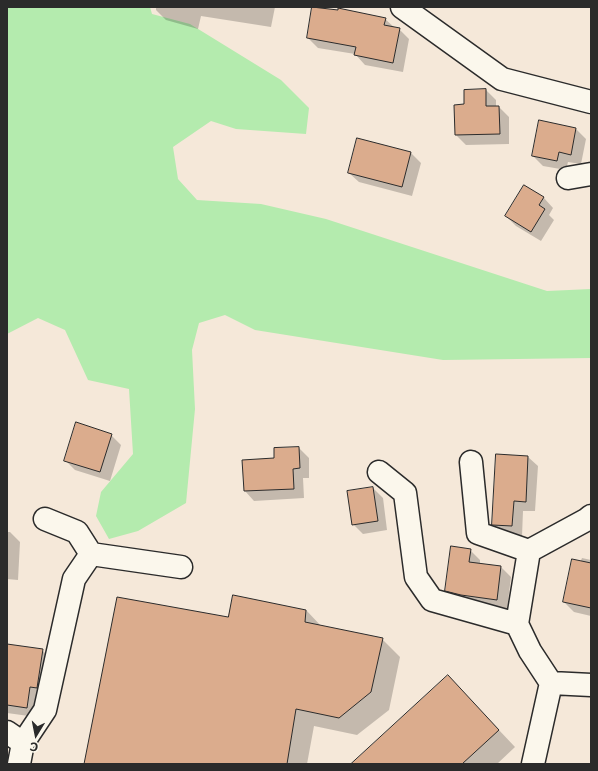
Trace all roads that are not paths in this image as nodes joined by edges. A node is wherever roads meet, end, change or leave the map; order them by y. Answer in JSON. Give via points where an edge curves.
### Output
{"nodes":[{"id":1,"x":402,"y":7,"type":"edge"},
{"id":2,"x":591,"y":102,"type":"edge"},
{"id":3,"x":591,"y":174,"type":"edge"},
{"id":4,"x":568,"y":178,"type":"dead end"},
{"id":5,"x":471,"y":462,"type":"dead end"},
{"id":6,"x":379,"y":472,"type":"dead end"},
{"id":7,"x":591,"y":516,"type":"edge"},
{"id":8,"x":45,"y":519,"type":"dead end"},
{"id":9,"x":529,"y":551,"type":"junction"},
{"id":10,"x":91,"y":554,"type":"junction"},
{"id":11,"x":181,"y":567,"type":"dead end"},
{"id":12,"x":517,"y":624,"type":"junction"},
{"id":13,"x":551,"y":683,"type":"junction"},
{"id":14,"x":591,"y":684,"type":"edge"},
{"id":15,"x":15,"y":738,"type":"edge"},
{"id":16,"x":19,"y":764,"type":"edge"},
{"id":17,"x":533,"y":764,"type":"edge"}],
"edges":[{"from":1,"to":2,"type":"street","via":[[502,79]]},
{"from":3,"to":4,"type":"street"},
{"from":5,"to":9,"type":"street","via":[[478,533]]},
{"from":6,"to":12,"type":"street","via":[[405,493],[416,577],[432,600]]},
{"from":7,"to":9,"type":"street"},
{"from":8,"to":10,"type":"street","via":[[77,532]]},
{"from":9,"to":12,"type":"street"},
{"from":10,"to":11,"type":"street"},
{"from":10,"to":15,"type":"street","via":[[74,579],[45,710]]},
{"from":12,"to":13,"type":"street","via":[[530,652]]},
{"from":13,"to":14,"type":"street"},
{"from":13,"to":17,"type":"street"},
{"from":15,"to":16,"type":"street"}]}
